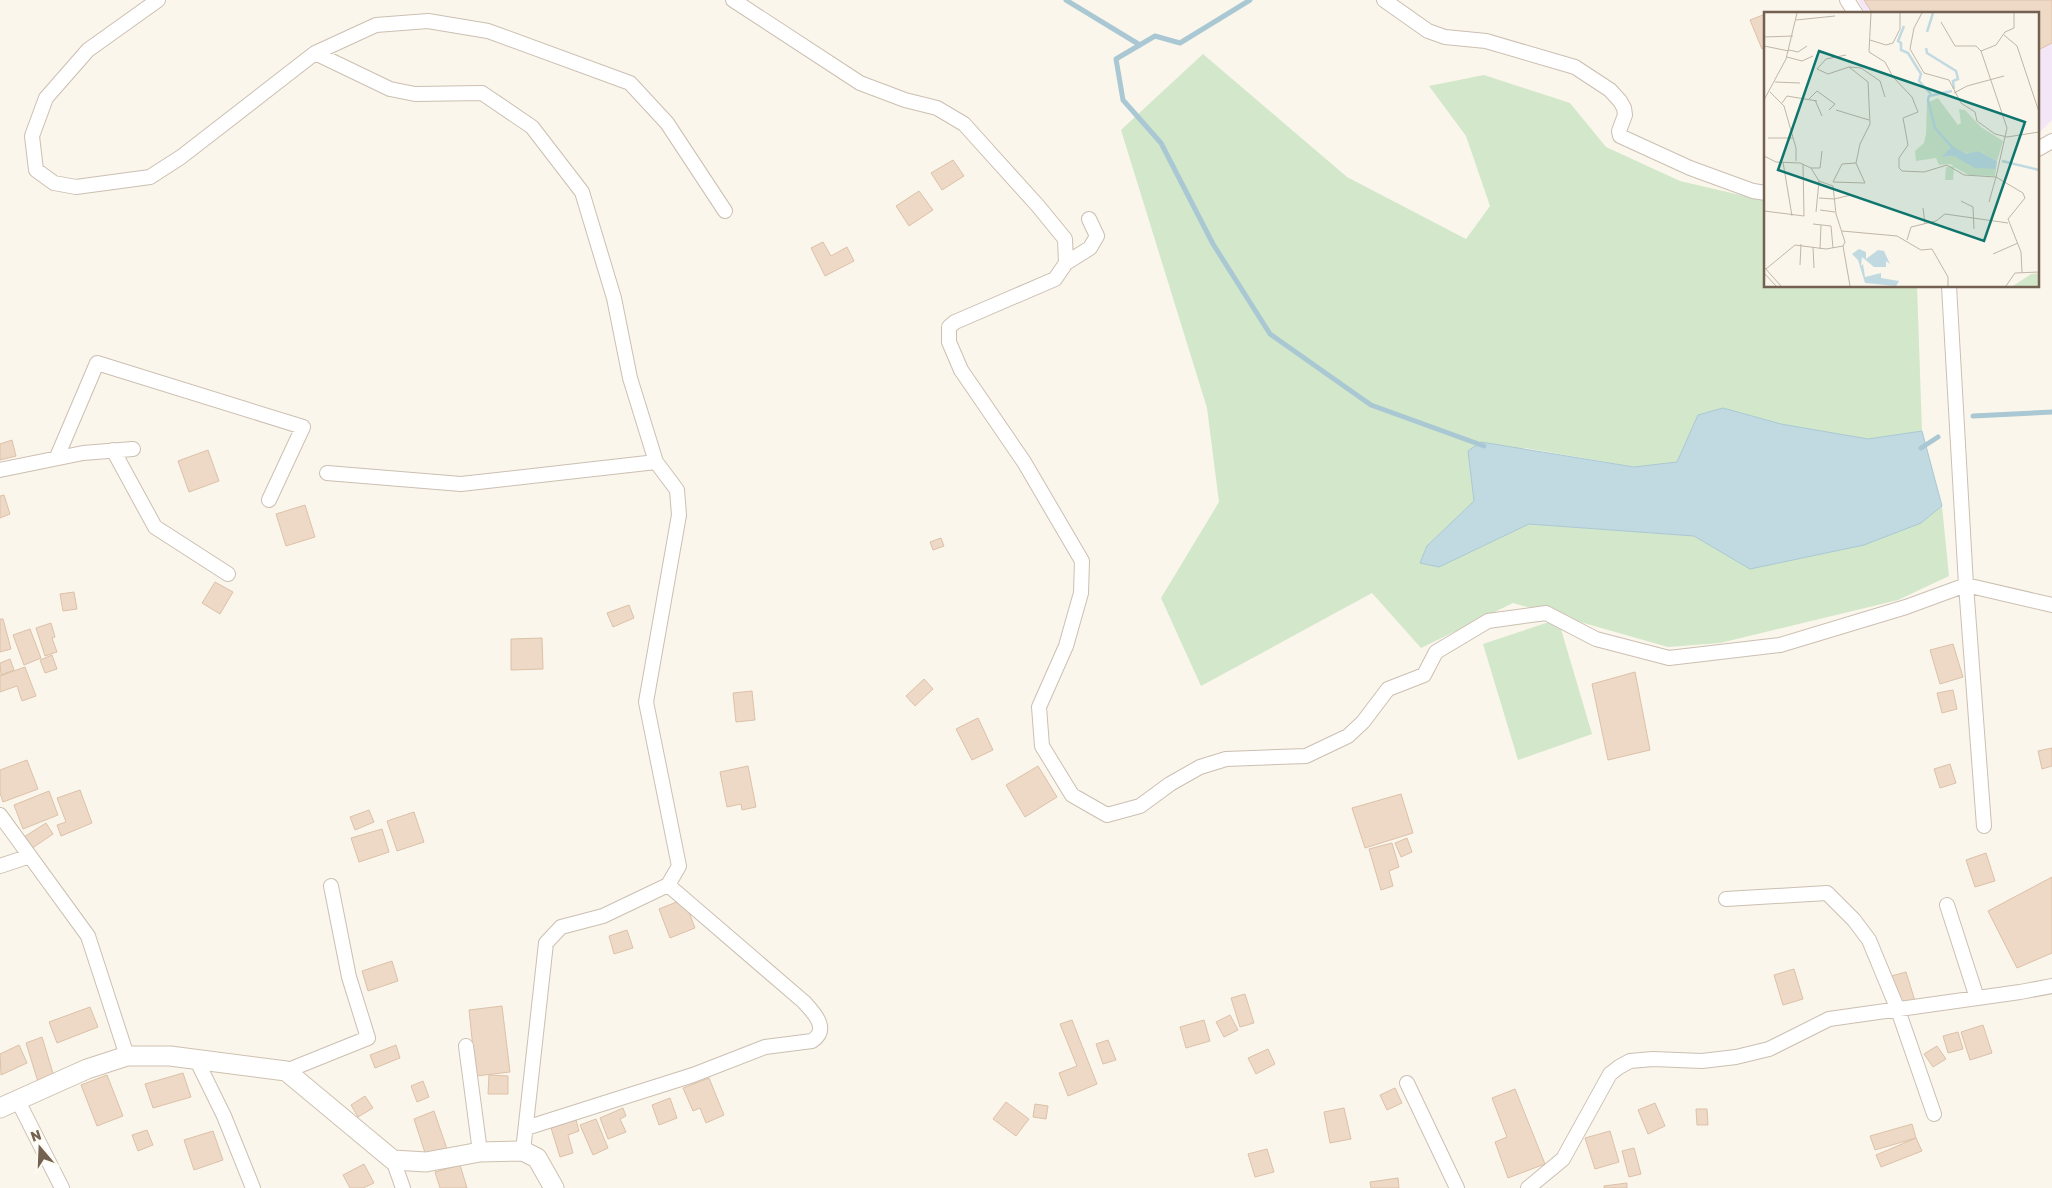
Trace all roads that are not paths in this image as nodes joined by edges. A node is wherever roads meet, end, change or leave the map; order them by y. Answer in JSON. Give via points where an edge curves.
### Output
{"nodes":[{"id":1,"x":158,"y":0,"type":"edge"},
{"id":2,"x":733,"y":0,"type":"edge"},
{"id":3,"x":1384,"y":0,"type":"edge"},
{"id":4,"x":1847,"y":0,"type":"edge"},
{"id":5,"x":1855,"y":12,"type":"edge"},
{"id":6,"x":315,"y":53,"type":"junction"},
{"id":7,"x":2052,"y":142,"type":"edge"},
{"id":8,"x":2040,"y":148,"type":"edge"},
{"id":9,"x":1764,"y":193,"type":"edge"},
{"id":10,"x":726,"y":211,"type":"dead end"},
{"id":11,"x":1089,"y":219,"type":"dead end"},
{"id":12,"x":1066,"y":263,"type":"junction"},
{"id":13,"x":1949,"y":288,"type":"edge"},
{"id":14,"x":133,"y":449,"type":"dead end"},
{"id":15,"x":114,"y":450,"type":"junction"},
{"id":16,"x":56,"y":457,"type":"junction"},
{"id":17,"x":656,"y":462,"type":"junction"},
{"id":18,"x":0,"y":470,"type":"edge"},
{"id":19,"x":328,"y":474,"type":"dead end"},
{"id":20,"x":269,"y":500,"type":"dead end"},
{"id":21,"x":228,"y":574,"type":"dead end"},
{"id":22,"x":1966,"y":585,"type":"junction"},
{"id":23,"x":2052,"y":605,"type":"edge"},
{"id":24,"x":0,"y":815,"type":"edge"},
{"id":25,"x":1984,"y":826,"type":"dead end"},
{"id":26,"x":30,"y":856,"type":"junction"},
{"id":27,"x":0,"y":866,"type":"edge"},
{"id":28,"x":668,"y":885,"type":"junction"},
{"id":29,"x":331,"y":886,"type":"dead end"},
{"id":30,"x":1726,"y":899,"type":"dead end"},
{"id":31,"x":1947,"y":906,"type":"dead end"},
{"id":32,"x":2052,"y":986,"type":"edge"},
{"id":33,"x":1977,"y":998,"type":"junction"},
{"id":34,"x":1898,"y":1010,"type":"junction"},
{"id":35,"x":466,"y":1046,"type":"dead end"},
{"id":36,"x":127,"y":1056,"type":"junction"},
{"id":37,"x":196,"y":1059,"type":"junction"},
{"id":38,"x":286,"y":1071,"type":"junction"},
{"id":39,"x":1407,"y":1083,"type":"dead end"},
{"id":40,"x":18,"y":1100,"type":"junction"},
{"id":41,"x":0,"y":1108,"type":"edge"},
{"id":42,"x":1934,"y":1114,"type":"dead end"},
{"id":43,"x":526,"y":1128,"type":"junction"},
{"id":44,"x":523,"y":1151,"type":"junction"},
{"id":45,"x":480,"y":1152,"type":"junction"},
{"id":46,"x":393,"y":1160,"type":"junction"},
{"id":47,"x":62,"y":1188,"type":"edge"},
{"id":48,"x":252,"y":1188,"type":"edge"},
{"id":49,"x":403,"y":1188,"type":"edge"},
{"id":50,"x":554,"y":1188,"type":"edge"},
{"id":51,"x":1457,"y":1188,"type":"edge"},
{"id":52,"x":1528,"y":1188,"type":"edge"}],
"edges":[{"from":1,"to":6,"type":"street","via":[[88,50],[46,98],[32,136],[36,170],[54,183],[76,187],[150,177],[180,158]]},
{"from":2,"to":12,"type":"street","via":[[860,84],[938,108],[964,124],[1065,239]]},
{"from":3,"to":9,"type":"street","via":[[1428,30],[1446,37],[1486,41],[1575,67],[1610,90],[1620,101],[1625,115],[1620,136],[1690,168]]},
{"from":4,"to":5,"type":"street"},
{"from":6,"to":10,"type":"street","via":[[376,25],[428,21],[488,31],[630,83],[667,122]]},
{"from":6,"to":17,"type":"street","via":[[390,89],[415,94],[482,93],[532,127],[582,192],[614,298],[630,378]]},
{"from":7,"to":8,"type":"street"},
{"from":11,"to":12,"type":"street","via":[[1096,236],[1090,248]]},
{"from":12,"to":22,"type":"street","via":[[1055,279],[954,322],[949,327],[949,342],[961,370],[1024,462],[1082,561],[1081,593],[1066,646],[1039,707],[1042,746],[1072,795],[1107,815],[1140,806],[1200,767],[1226,759],[1306,756],[1348,736],[1388,689],[1424,675],[1436,652],[1488,621],[1546,613],[1596,639],[1669,658],[1780,645],[1906,607]]},
{"from":13,"to":22,"type":"street"},
{"from":14,"to":15,"type":"street"},
{"from":15,"to":16,"type":"street"},
{"from":15,"to":21,"type":"street","via":[[155,527]]},
{"from":16,"to":18,"type":"street"},
{"from":16,"to":20,"type":"street","via":[[97,363],[303,427]]},
{"from":17,"to":19,"type":"street","via":[[461,484]]},
{"from":17,"to":28,"type":"street","via":[[677,490],[679,515],[646,702],[679,866]]},
{"from":22,"to":23,"type":"street"},
{"from":22,"to":25,"type":"street"},
{"from":24,"to":26,"type":"street"},
{"from":26,"to":27,"type":"street"},
{"from":26,"to":36,"type":"street","via":[[88,936]]},
{"from":28,"to":43,"type":"street","via":[[603,916],[561,927],[546,944]]},
{"from":28,"to":43,"type":"street","via":[[804,1002],[818,1019],[820,1032],[817,1038],[766,1047],[693,1075]]},
{"from":29,"to":38,"type":"street","via":[[349,977],[368,1038]]},
{"from":30,"to":34,"type":"street","via":[[1827,893],[1864,931]]},
{"from":31,"to":33,"type":"street"},
{"from":32,"to":33,"type":"street"},
{"from":33,"to":34,"type":"street"},
{"from":34,"to":42,"type":"street"},
{"from":34,"to":52,"type":"street","via":[[1829,1019],[1769,1049],[1736,1057],[1702,1061],[1630,1061],[1610,1074],[1563,1159]]},
{"from":35,"to":45,"type":"street"},
{"from":36,"to":37,"type":"street"},
{"from":36,"to":40,"type":"street","via":[[87,1069]]},
{"from":37,"to":38,"type":"street"},
{"from":37,"to":48,"type":"street","via":[[224,1116]]},
{"from":38,"to":46,"type":"street"},
{"from":39,"to":51,"type":"street"},
{"from":40,"to":41,"type":"street"},
{"from":40,"to":47,"type":"street"},
{"from":43,"to":44,"type":"street"},
{"from":44,"to":45,"type":"street"},
{"from":44,"to":50,"type":"street","via":[[537,1158]]},
{"from":45,"to":46,"type":"street","via":[[426,1162]]},
{"from":46,"to":49,"type":"street"}]}
